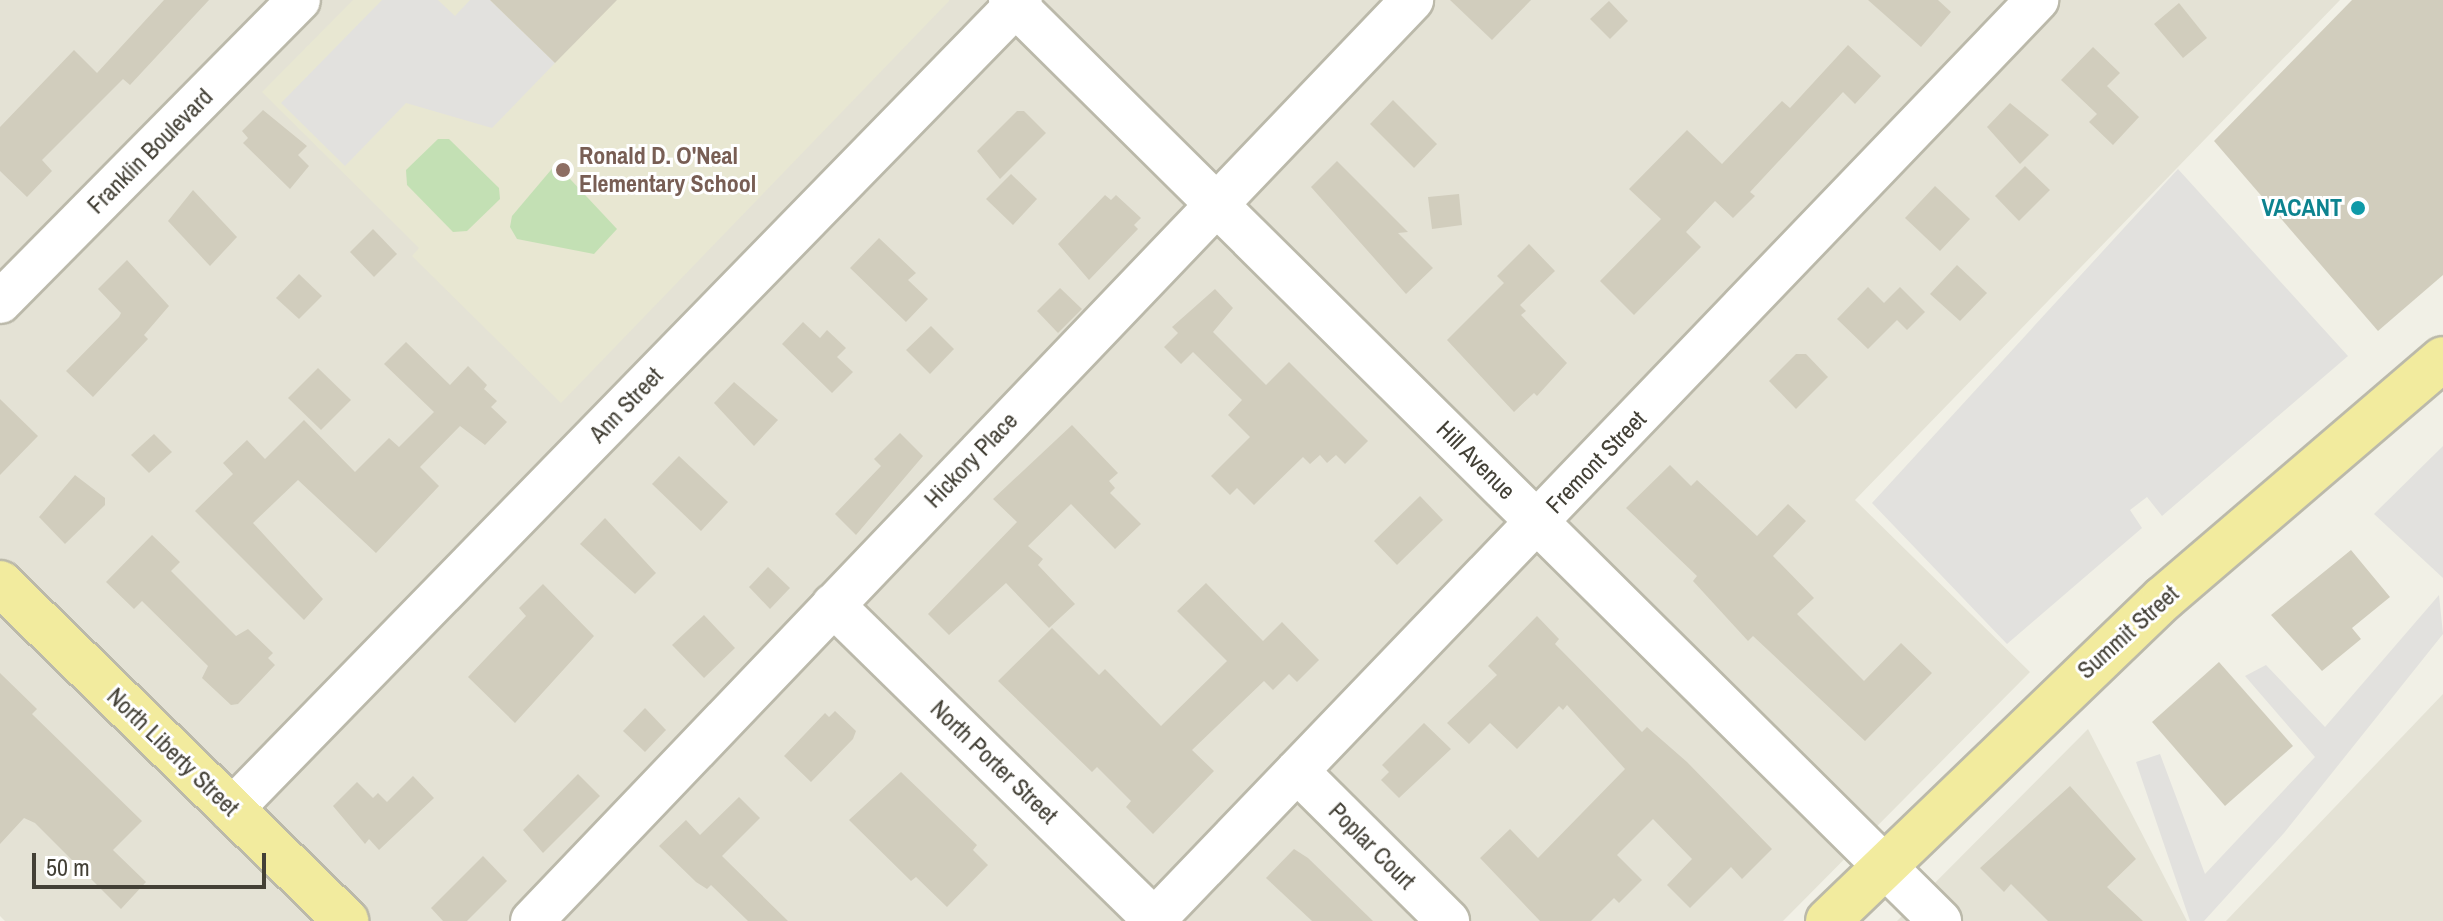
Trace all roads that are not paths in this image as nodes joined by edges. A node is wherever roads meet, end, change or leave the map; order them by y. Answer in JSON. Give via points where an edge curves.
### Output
{"nodes":[{"id":1,"x":299,"y":0,"type":"edge"},
{"id":2,"x":1412,"y":0,"type":"edge"},
{"id":3,"x":2037,"y":0,"type":"edge"},
{"id":4,"x":1016,"y":2,"type":"edge"},
{"id":5,"x":1216,"y":203,"type":"junction"},
{"id":6,"x":0,"y":302,"type":"edge"},
{"id":7,"x":2443,"y":359,"type":"edge"},
{"id":8,"x":1539,"y":522,"type":"junction"},
{"id":9,"x":0,"y":583,"type":"edge"},
{"id":10,"x":833,"y":605,"type":"junction"},
{"id":11,"x":1297,"y":771,"type":"junction"},
{"id":12,"x":231,"y":810,"type":"junction"},
{"id":13,"x":1883,"y":865,"type":"junction"},
{"id":14,"x":1154,"y":920,"type":"edge"},
{"id":15,"x":346,"y":921,"type":"edge"},
{"id":16,"x":532,"y":921,"type":"edge"},
{"id":17,"x":1448,"y":921,"type":"edge"},
{"id":18,"x":1828,"y":921,"type":"edge"},
{"id":19,"x":1940,"y":921,"type":"edge"}],
"edges":[{"from":1,"to":6,"type":"street","name":"Franklin Boulevard"},
{"from":2,"to":5,"type":"street","name":"Hickory Place"},
{"from":3,"to":8,"type":"street","name":"Fremont Street"},
{"from":4,"to":5,"type":"street","name":"Hill Avenue"},
{"from":4,"to":12,"type":"street","name":"Ann Street"},
{"from":5,"to":8,"type":"street","name":"Hill Avenue"},
{"from":5,"to":10,"type":"street","name":"Hickory Place"},
{"from":7,"to":13,"type":"main road","name":"Summit Street","via":[[2164,598]]},
{"from":8,"to":11,"type":"street","name":"Fremont Street"},
{"from":8,"to":13,"type":"street","name":"Hill Avenue"},
{"from":9,"to":12,"type":"main road","name":"North Liberty Street"},
{"from":10,"to":14,"type":"street","name":"North Porter Street"},
{"from":10,"to":16,"type":"street","name":"Hickory Place"},
{"from":11,"to":14,"type":"street","name":"Fremont Street"},
{"from":11,"to":17,"type":"street","name":"Poplar Court"},
{"from":12,"to":15,"type":"main road","name":"North Liberty Street"},
{"from":13,"to":18,"type":"main road","name":"Summit Street"},
{"from":13,"to":19,"type":"street","name":"Hill Avenue"}]}
